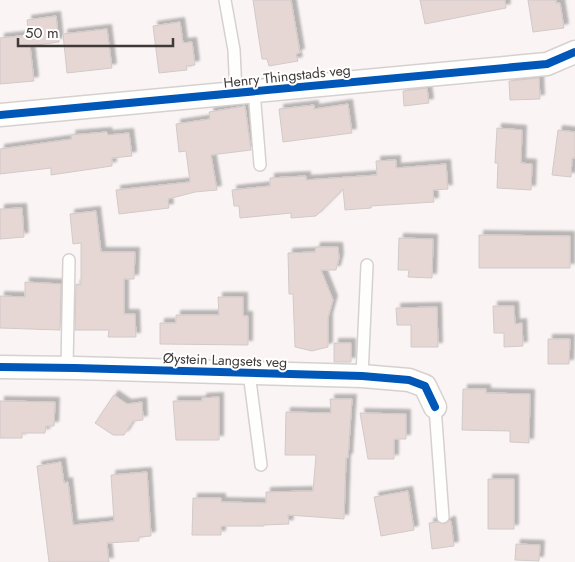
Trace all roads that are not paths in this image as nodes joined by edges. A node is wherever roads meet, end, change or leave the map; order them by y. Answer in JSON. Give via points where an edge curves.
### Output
{"nodes":[{"id":1,"x":226,"y":0,"type":"edge"},
{"id":2,"x":575,"y":52,"type":"edge"},
{"id":3,"x":245,"y":93,"type":"junction"},
{"id":4,"x":0,"y":115,"type":"edge"},
{"id":5,"x":260,"y":165,"type":"dead end"},
{"id":6,"x":69,"y":260,"type":"dead end"},
{"id":7,"x":367,"y":265,"type":"dead end"},
{"id":8,"x":0,"y":368,"type":"edge"},
{"id":9,"x":67,"y":368,"type":"junction"},
{"id":10,"x":249,"y":373,"type":"junction"},
{"id":11,"x":362,"y":376,"type":"junction"},
{"id":12,"x":435,"y":408,"type":"joint"},
{"id":13,"x":262,"y":465,"type":"dead end"},
{"id":14,"x":443,"y":517,"type":"dead end"}],
"edges":[{"from":1,"to":3,"type":"lane","name":"Henry Thingstads veg"},
{"from":2,"to":3,"type":"street","name":"Henry Thingstads veg","via":[[546,64]]},
{"from":3,"to":4,"type":"street","name":"Henry Thingstads veg"},
{"from":3,"to":5,"type":"lane"},
{"from":6,"to":9,"type":"lane"},
{"from":7,"to":11,"type":"lane"},
{"from":8,"to":9,"type":"street","name":"Øystein Langsets veg"},
{"from":9,"to":10,"type":"street","name":"Øystein Langsets veg"},
{"from":10,"to":11,"type":"street","name":"Øystein Langsets veg"},
{"from":10,"to":13,"type":"lane"},
{"from":11,"to":12,"type":"street","name":"Øystein Langsets veg","via":[[409,380],[425,386]]},
{"from":12,"to":14,"type":"lane","name":"Øystein Langsets veg"}]}
